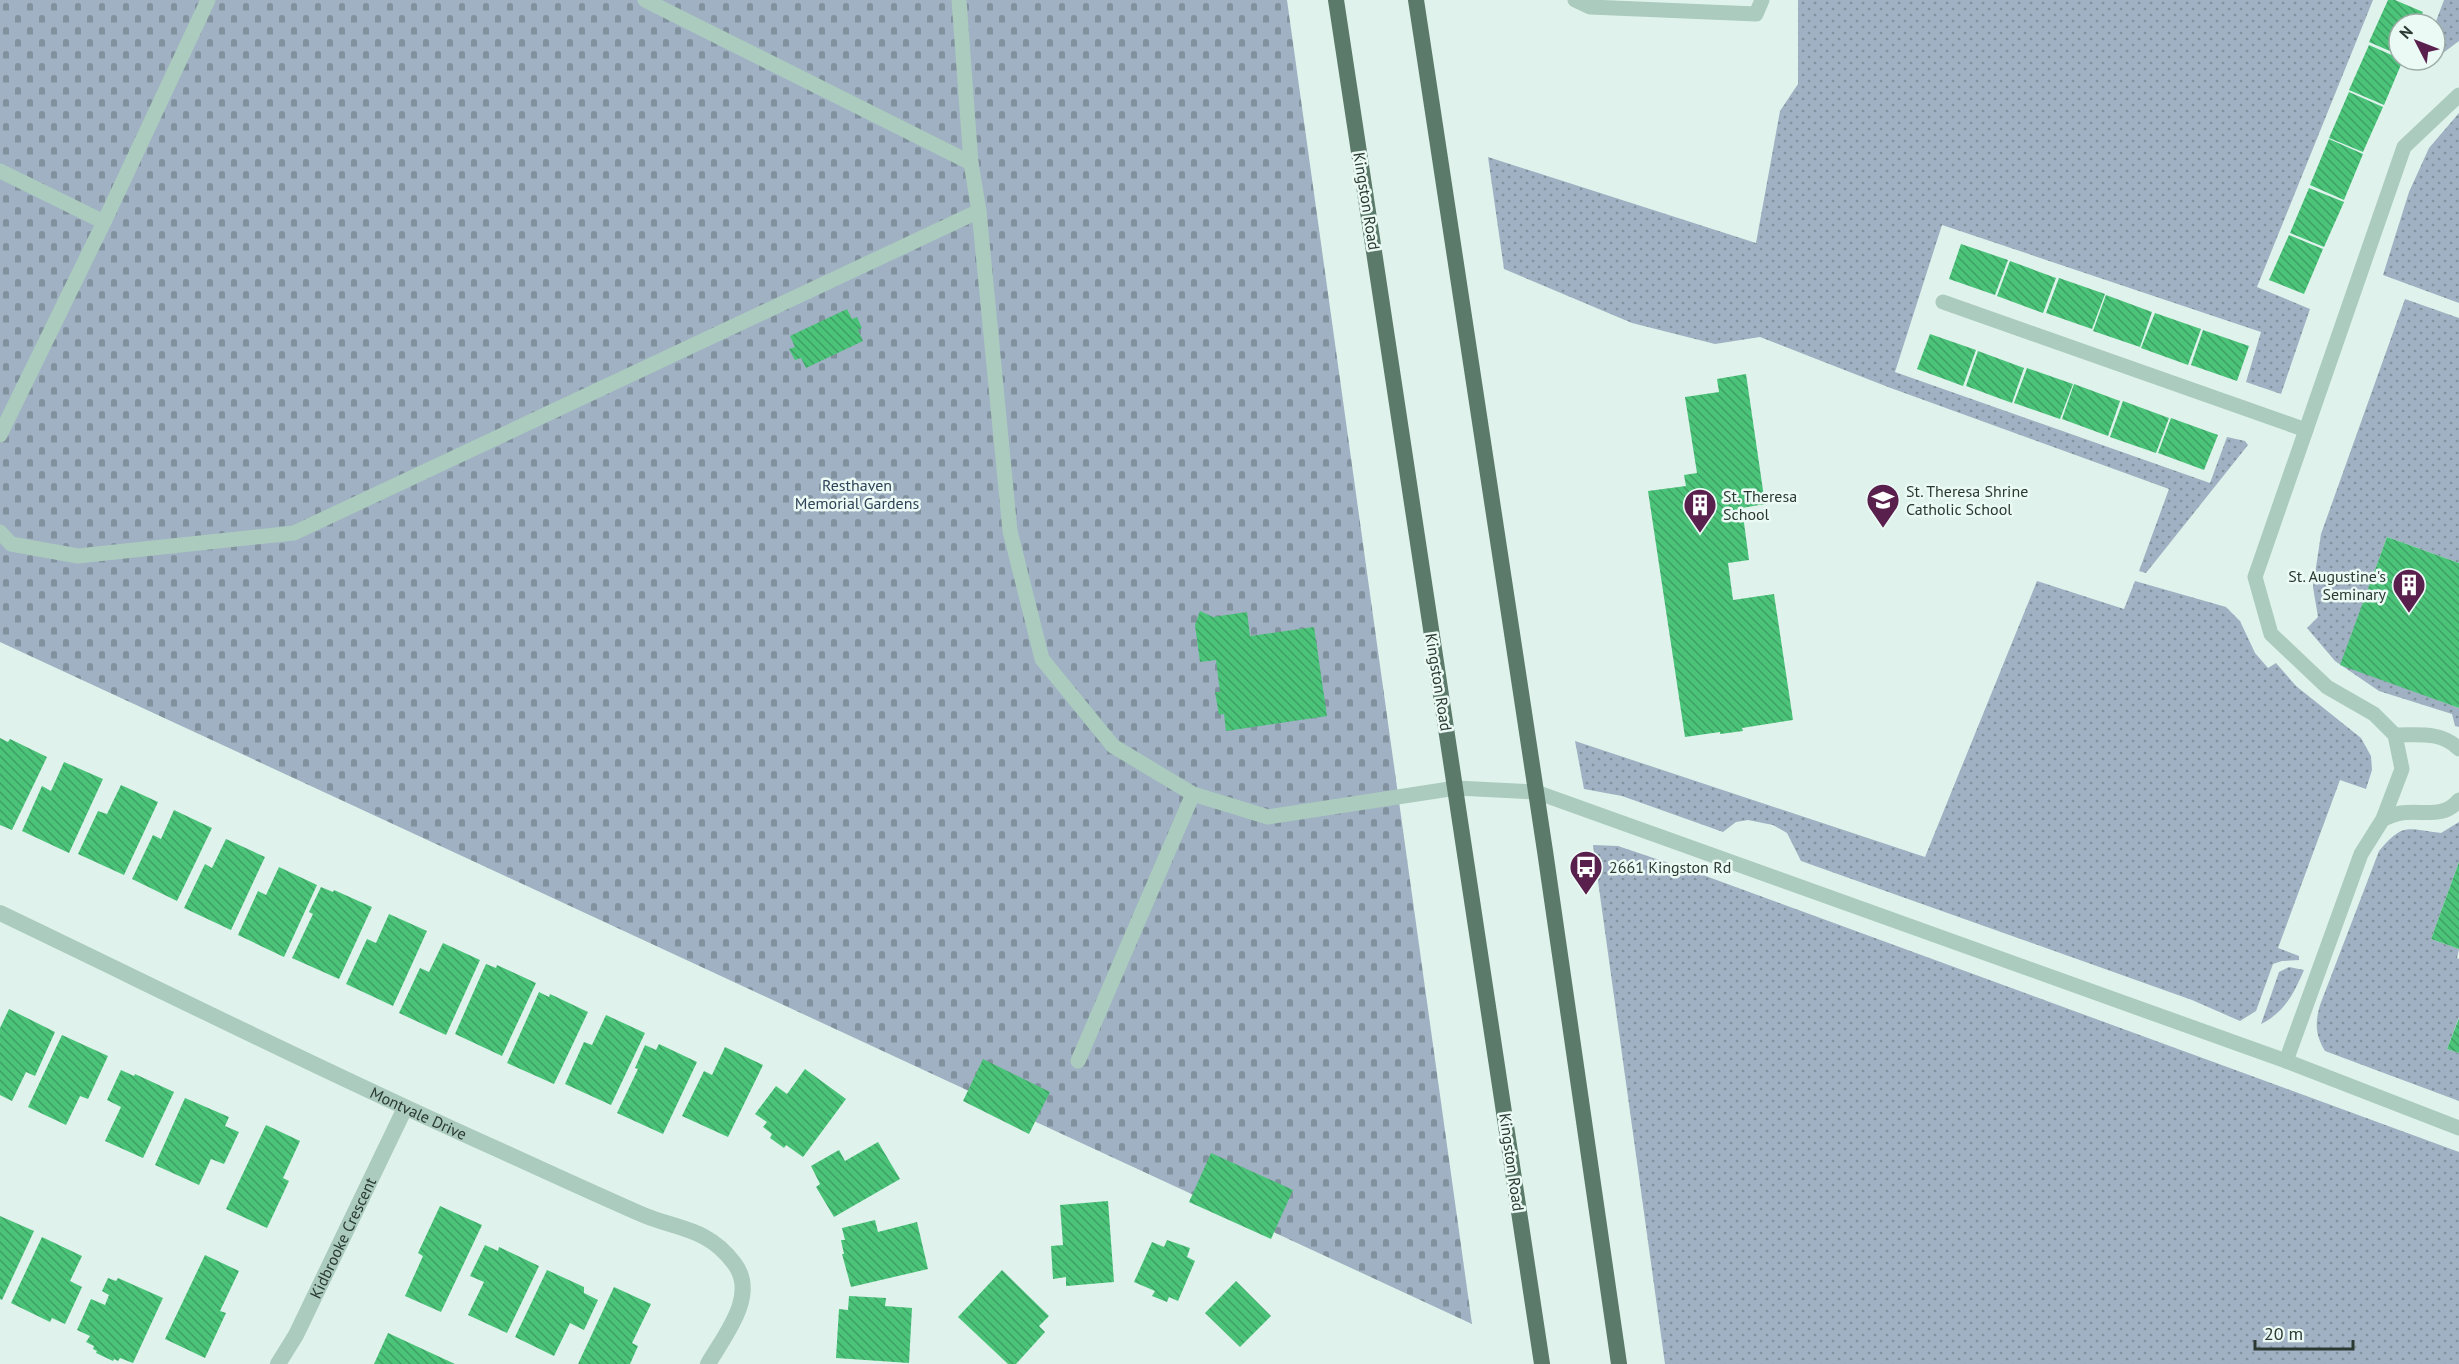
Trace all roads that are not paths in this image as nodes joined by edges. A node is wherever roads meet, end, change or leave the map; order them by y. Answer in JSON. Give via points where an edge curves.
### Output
{"nodes":[{"id":1,"x":208,"y":0,"type":"edge"},
{"id":2,"x":645,"y":0,"type":"edge"},
{"id":3,"x":959,"y":0,"type":"edge"},
{"id":4,"x":1336,"y":0,"type":"edge"},
{"id":5,"x":1416,"y":0,"type":"edge"},
{"id":6,"x":1575,"y":0,"type":"edge"},
{"id":7,"x":1762,"y":0,"type":"edge"},
{"id":8,"x":2459,"y":94,"type":"edge"},
{"id":9,"x":971,"y":164,"type":"junction"},
{"id":10,"x":0,"y":171,"type":"edge"},
{"id":11,"x":979,"y":211,"type":"junction"},
{"id":12,"x":104,"y":222,"type":"junction"},
{"id":13,"x":1943,"y":302,"type":"dead end"},
{"id":14,"x":2306,"y":430,"type":"junction"},
{"id":15,"x":0,"y":435,"type":"edge"},
{"id":16,"x":0,"y":532,"type":"edge"},
{"id":17,"x":2395,"y":735,"type":"junction"},
{"id":18,"x":2459,"y":749,"type":"edge"},
{"id":19,"x":1456,"y":788,"type":"junction"},
{"id":20,"x":1536,"y":792,"type":"junction"},
{"id":21,"x":1193,"y":795,"type":"junction"},
{"id":22,"x":2459,"y":800,"type":"edge"},
{"id":23,"x":2383,"y":819,"type":"junction"},
{"id":24,"x":0,"y":913,"type":"edge"},
{"id":25,"x":1078,"y":1061,"type":"dead end"},
{"id":26,"x":2286,"y":1061,"type":"junction"},
{"id":27,"x":405,"y":1108,"type":"junction"},
{"id":28,"x":2459,"y":1128,"type":"edge"},
{"id":29,"x":278,"y":1364,"type":"edge"},
{"id":30,"x":708,"y":1364,"type":"edge"},
{"id":31,"x":1542,"y":1364,"type":"edge"},
{"id":32,"x":1619,"y":1364,"type":"edge"}],
"edges":[{"from":1,"to":12,"type":"lane"},
{"from":2,"to":9,"type":"lane"},
{"from":3,"to":9,"type":"lane"},
{"from":4,"to":19,"type":"main road","name":"Kingston Road"},
{"from":5,"to":20,"type":"main road"},
{"from":6,"to":7,"type":"lane","via":[[1590,7],[1756,14]]},
{"from":8,"to":14,"type":"lane","via":[[2404,147]]},
{"from":9,"to":11,"type":"lane"},
{"from":10,"to":12,"type":"lane"},
{"from":11,"to":16,"type":"lane","via":[[294,533],[78,556],[11,544]]},
{"from":11,"to":21,"type":"lane","via":[[1010,531],[1042,659],[1113,746]]},
{"from":12,"to":15,"type":"lane"},
{"from":13,"to":14,"type":"lane"},
{"from":14,"to":17,"type":"lane","via":[[2255,577],[2271,634],[2327,687],[2374,714]]},
{"from":17,"to":18,"type":"lane","via":[[2432,734],[2450,740]]},
{"from":17,"to":23,"type":"lane","via":[[2402,769]]},
{"from":19,"to":20,"type":"lane"},
{"from":19,"to":21,"type":"lane","via":[[1268,817]]},
{"from":19,"to":31,"type":"main road","name":"Kingston Road"},
{"from":20,"to":26,"type":"lane"},
{"from":20,"to":32,"type":"main road"},
{"from":21,"to":25,"type":"lane"},
{"from":22,"to":23,"type":"lane","via":[[2437,813],[2401,813]]},
{"from":23,"to":26,"type":"lane","via":[[2361,854]]},
{"from":24,"to":27,"type":"street","name":"Montvale Drive"},
{"from":26,"to":28,"type":"lane"},
{"from":27,"to":29,"type":"street","name":"Kidbrooke Crescent","via":[[296,1335]]},
{"from":27,"to":30,"type":"street","name":"Montvale Drive","via":[[645,1216],[706,1236],[742,1276],[736,1318]]}]}
